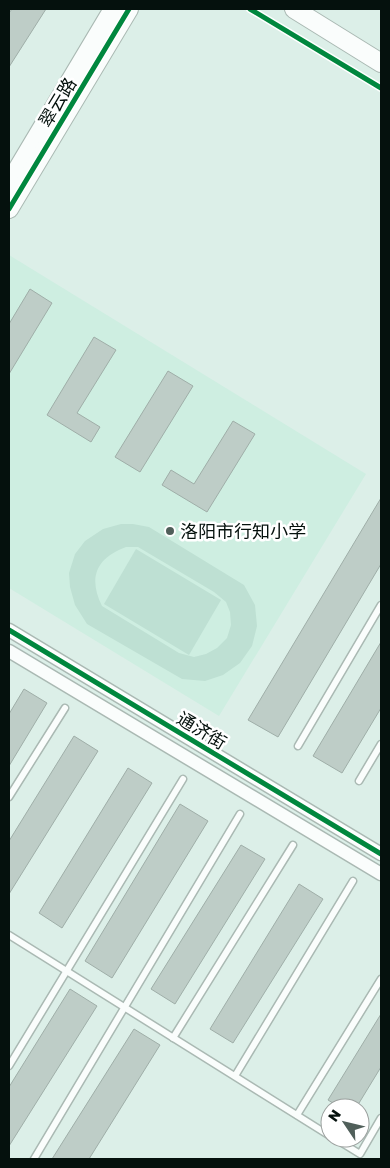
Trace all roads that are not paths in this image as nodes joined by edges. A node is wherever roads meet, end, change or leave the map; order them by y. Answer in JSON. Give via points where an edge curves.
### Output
{"nodes":[{"id":1,"x":113,"y":9,"type":"edge"},
{"id":2,"x":129,"y":9,"type":"edge"},
{"id":3,"x":294,"y":9,"type":"edge"},
{"id":4,"x":381,"y":62,"type":"edge"},
{"id":5,"x":9,"y":183,"type":"edge"},
{"id":6,"x":9,"y":209,"type":"edge"},
{"id":7,"x":381,"y":605,"type":"edge"},
{"id":8,"x":9,"y":630,"type":"edge"},
{"id":9,"x":9,"y":651,"type":"edge"},
{"id":10,"x":65,"y":708,"type":"dead end"},
{"id":11,"x":381,"y":744,"type":"edge"},
{"id":12,"x":298,"y":746,"type":"dead end"},
{"id":13,"x":183,"y":779,"type":"dead end"},
{"id":14,"x":359,"y":781,"type":"dead end"},
{"id":15,"x":9,"y":797,"type":"edge"},
{"id":16,"x":240,"y":814,"type":"dead end"},
{"id":17,"x":293,"y":845,"type":"dead end"},
{"id":18,"x":381,"y":854,"type":"edge"},
{"id":19,"x":381,"y":874,"type":"edge"},
{"id":20,"x":353,"y":881,"type":"dead end"},
{"id":21,"x":9,"y":935,"type":"edge"},
{"id":22,"x":66,"y":971,"type":"junction"},
{"id":23,"x":381,"y":978,"type":"edge"},
{"id":24,"x":125,"y":1008,"type":"junction"},
{"id":25,"x":173,"y":1038,"type":"junction"},
{"id":26,"x":9,"y":1066,"type":"edge"},
{"id":27,"x":235,"y":1076,"type":"junction"},
{"id":28,"x":297,"y":1115,"type":"junction"},
{"id":29,"x":381,"y":1118,"type":"edge"},
{"id":30,"x":320,"y":1130,"type":"edge"},
{"id":31,"x":370,"y":1137,"type":"edge"},
{"id":32,"x":350,"y":1148,"type":"edge"},
{"id":33,"x":364,"y":1148,"type":"edge"},
{"id":34,"x":34,"y":1159,"type":"edge"}],
"edges":[{"from":1,"to":5,"type":"street","name":"翠云路"},
{"from":2,"to":6,"type":"street","name":"翠云路"},
{"from":3,"to":4,"type":"street"},
{"from":7,"to":12,"type":"lane"},
{"from":8,"to":18,"type":"street","name":"通济街"},
{"from":9,"to":19,"type":"street","name":"通济街"},
{"from":10,"to":15,"type":"lane"},
{"from":11,"to":14,"type":"lane"},
{"from":13,"to":22,"type":"lane"},
{"from":16,"to":24,"type":"lane"},
{"from":17,"to":25,"type":"lane"},
{"from":20,"to":27,"type":"lane"},
{"from":21,"to":22,"type":"lane"},
{"from":22,"to":24,"type":"lane"},
{"from":22,"to":26,"type":"lane"},
{"from":23,"to":28,"type":"lane"},
{"from":24,"to":25,"type":"lane"},
{"from":24,"to":34,"type":"lane"},
{"from":25,"to":27,"type":"lane"},
{"from":27,"to":28,"type":"lane"},
{"from":28,"to":30,"type":"lane"},
{"from":29,"to":31,"type":"lane"},
{"from":32,"to":33,"type":"lane","via":[[360,1154]]}]}
